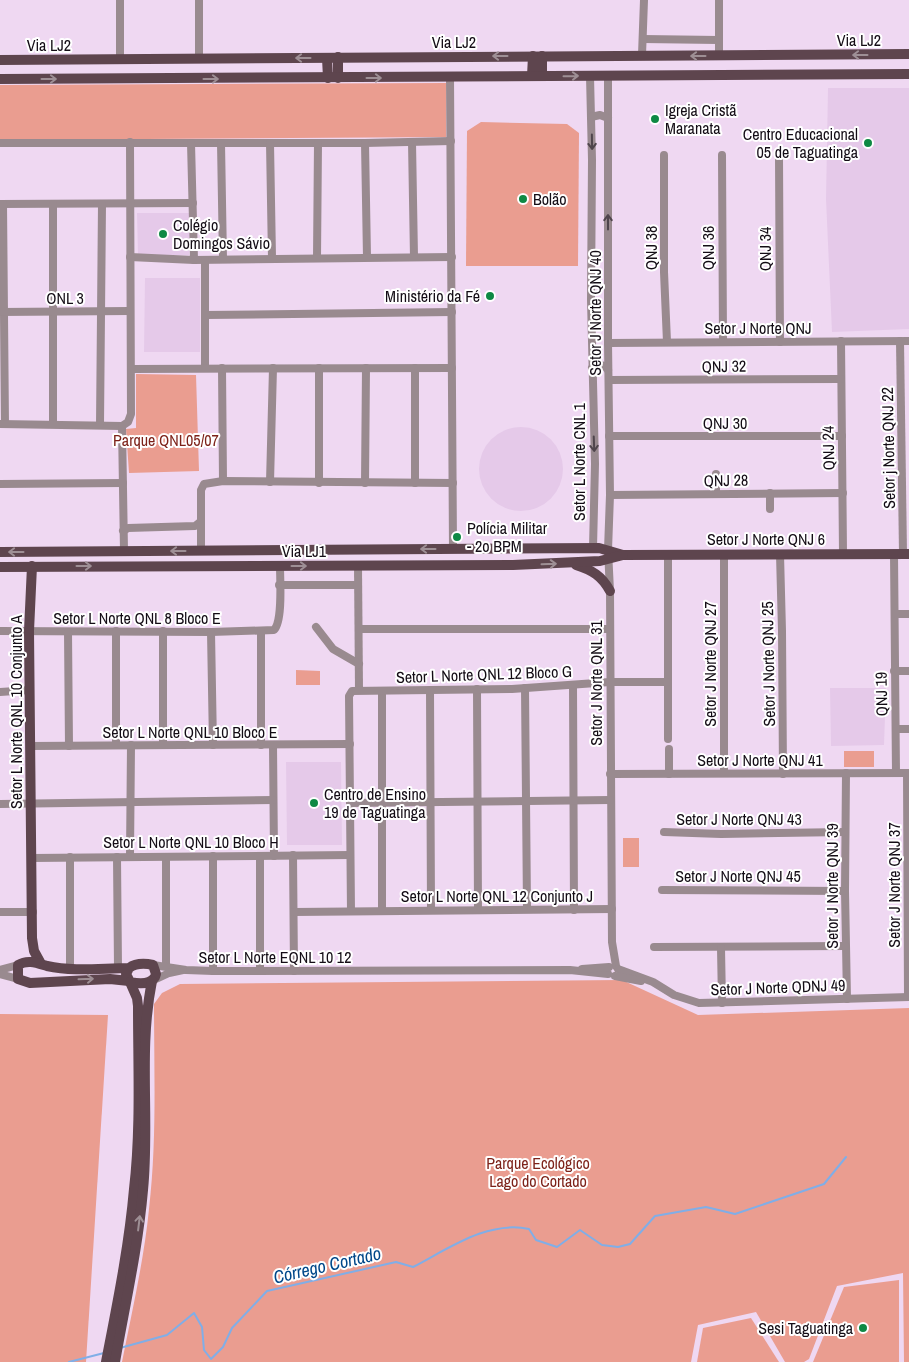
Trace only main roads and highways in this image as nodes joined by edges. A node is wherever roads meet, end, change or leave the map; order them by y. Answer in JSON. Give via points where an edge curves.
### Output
{"nodes":[{"id":1,"x":909,"y":54,"type":"edge"},
{"id":2,"x":538,"y":56,"type":"junction"},
{"id":3,"x":332,"y":58,"type":"junction"},
{"id":4,"x":1,"y":60,"type":"edge"},
{"id":5,"x":909,"y":74,"type":"edge"},
{"id":6,"x":537,"y":76,"type":"junction"},
{"id":7,"x":333,"y":78,"type":"junction"},
{"id":8,"x":1,"y":79,"type":"edge"},
{"id":9,"x":514,"y":548,"type":"junction"},
{"id":10,"x":386,"y":549,"type":"junction"},
{"id":11,"x":235,"y":550,"type":"junction"},
{"id":12,"x":253,"y":550,"type":"junction"},
{"id":13,"x":0,"y":552,"type":"edge"},
{"id":14,"x":902,"y":554,"type":"edge"},
{"id":15,"x":608,"y":555,"type":"junction"},
{"id":16,"x":567,"y":563,"type":"junction"},
{"id":17,"x":230,"y":565,"type":"junction"},
{"id":18,"x":252,"y":565,"type":"junction"},
{"id":19,"x":513,"y":565,"type":"junction"},
{"id":20,"x":32,"y":566,"type":"junction"},
{"id":21,"x":384,"y":566,"type":"junction"},
{"id":22,"x":0,"y":567,"type":"edge"},
{"id":23,"x":610,"y":591,"type":"road end"},
{"id":24,"x":32,"y":938,"type":"junction"},
{"id":25,"x":21,"y":964,"type":"junction"},
{"id":26,"x":43,"y":964,"type":"junction"},
{"id":27,"x":129,"y":968,"type":"junction"},
{"id":28,"x":43,"y":981,"type":"junction"},
{"id":29,"x":153,"y":981,"type":"junction"},
{"id":30,"x":129,"y":982,"type":"junction"},
{"id":31,"x":114,"y":1340,"type":"junction"},
{"id":32,"x":111,"y":1360,"type":"edge"}],
"edges":[{"from":1,"to":2,"type":"main road","name":"Via LJ2","one_way":true},
{"from":2,"to":3,"type":"main road","name":"Via LJ2","one_way":true},
{"from":2,"to":6,"type":"main road"},
{"from":3,"to":4,"type":"main road","name":"Via LJ2","one_way":true},
{"from":3,"to":7,"type":"main road"},
{"from":4,"to":8,"type":"main road"},
{"from":6,"to":5,"type":"main road","name":"Via LJ2","one_way":true},
{"from":7,"to":6,"type":"main road","name":"Via LJ2","one_way":true},
{"from":8,"to":7,"type":"main road","name":"Via LJ2","one_way":true},
{"from":9,"to":10,"type":"main road","name":"Via LJ1","one_way":true},
{"from":9,"to":15,"type":"main road","name":"Via LJ1","via":[[593,548]]},
{"from":9,"to":19,"type":"main road","via":[[518,554]]},
{"from":10,"to":12,"type":"main road","name":"Via LJ1"},
{"from":10,"to":21,"type":"main road","via":[[382,551],[380,560]]},
{"from":11,"to":12,"type":"main road","name":"Via LJ1"},
{"from":11,"to":13,"type":"main road","name":"Via LJ1","one_way":true},
{"from":11,"to":17,"type":"main road","via":[[238,557]]},
{"from":12,"to":18,"type":"main road","via":[[249,556]]},
{"from":14,"to":15,"type":"main road","name":"Setor J Norte QNJ 6"},
{"from":15,"to":16,"type":"main road","name":"Via LJ1"},
{"from":19,"to":16,"type":"main road","name":"Via LJ1","one_way":true},
{"from":16,"to":23,"type":"main road","via":[[591,570]]},
{"from":17,"to":18,"type":"main road","name":"Via LJ1"},
{"from":20,"to":17,"type":"main road","name":"Via LJ1","one_way":true},
{"from":18,"to":21,"type":"main road","name":"Via LJ1","one_way":true},
{"from":19,"to":21,"type":"main road","name":"Via LJ1"},
{"from":20,"to":22,"type":"main road","name":"Via LJ1"},
{"from":20,"to":24,"type":"main road","name":"Setor L Norte QNL 10 Conjunto A"},
{"from":24,"to":25,"type":"main road"},
{"from":24,"to":26,"type":"main road","via":[[34,951]]},
{"from":25,"to":26,"type":"main road"},
{"from":25,"to":28,"type":"main road","via":[[18,979],[30,983]]},
{"from":26,"to":27,"type":"main road","via":[[70,970]]},
{"from":26,"to":28,"type":"main road","via":[[47,973]]},
{"from":27,"to":29,"type":"main road","via":[[139,964],[153,965],[156,974]]},
{"from":27,"to":30,"type":"main road","via":[[126,974]]},
{"from":28,"to":30,"type":"main road","one_way":true,"via":[[110,979]]},
{"from":29,"to":30,"type":"main road"},
{"from":31,"to":29,"type":"main road","one_way":true,"via":[[137,1242],[143,1190],[146,1018]]},
{"from":30,"to":31,"type":"main road","via":[[138,1006],[137,1152]]},
{"from":31,"to":32,"type":"main road"}]}
